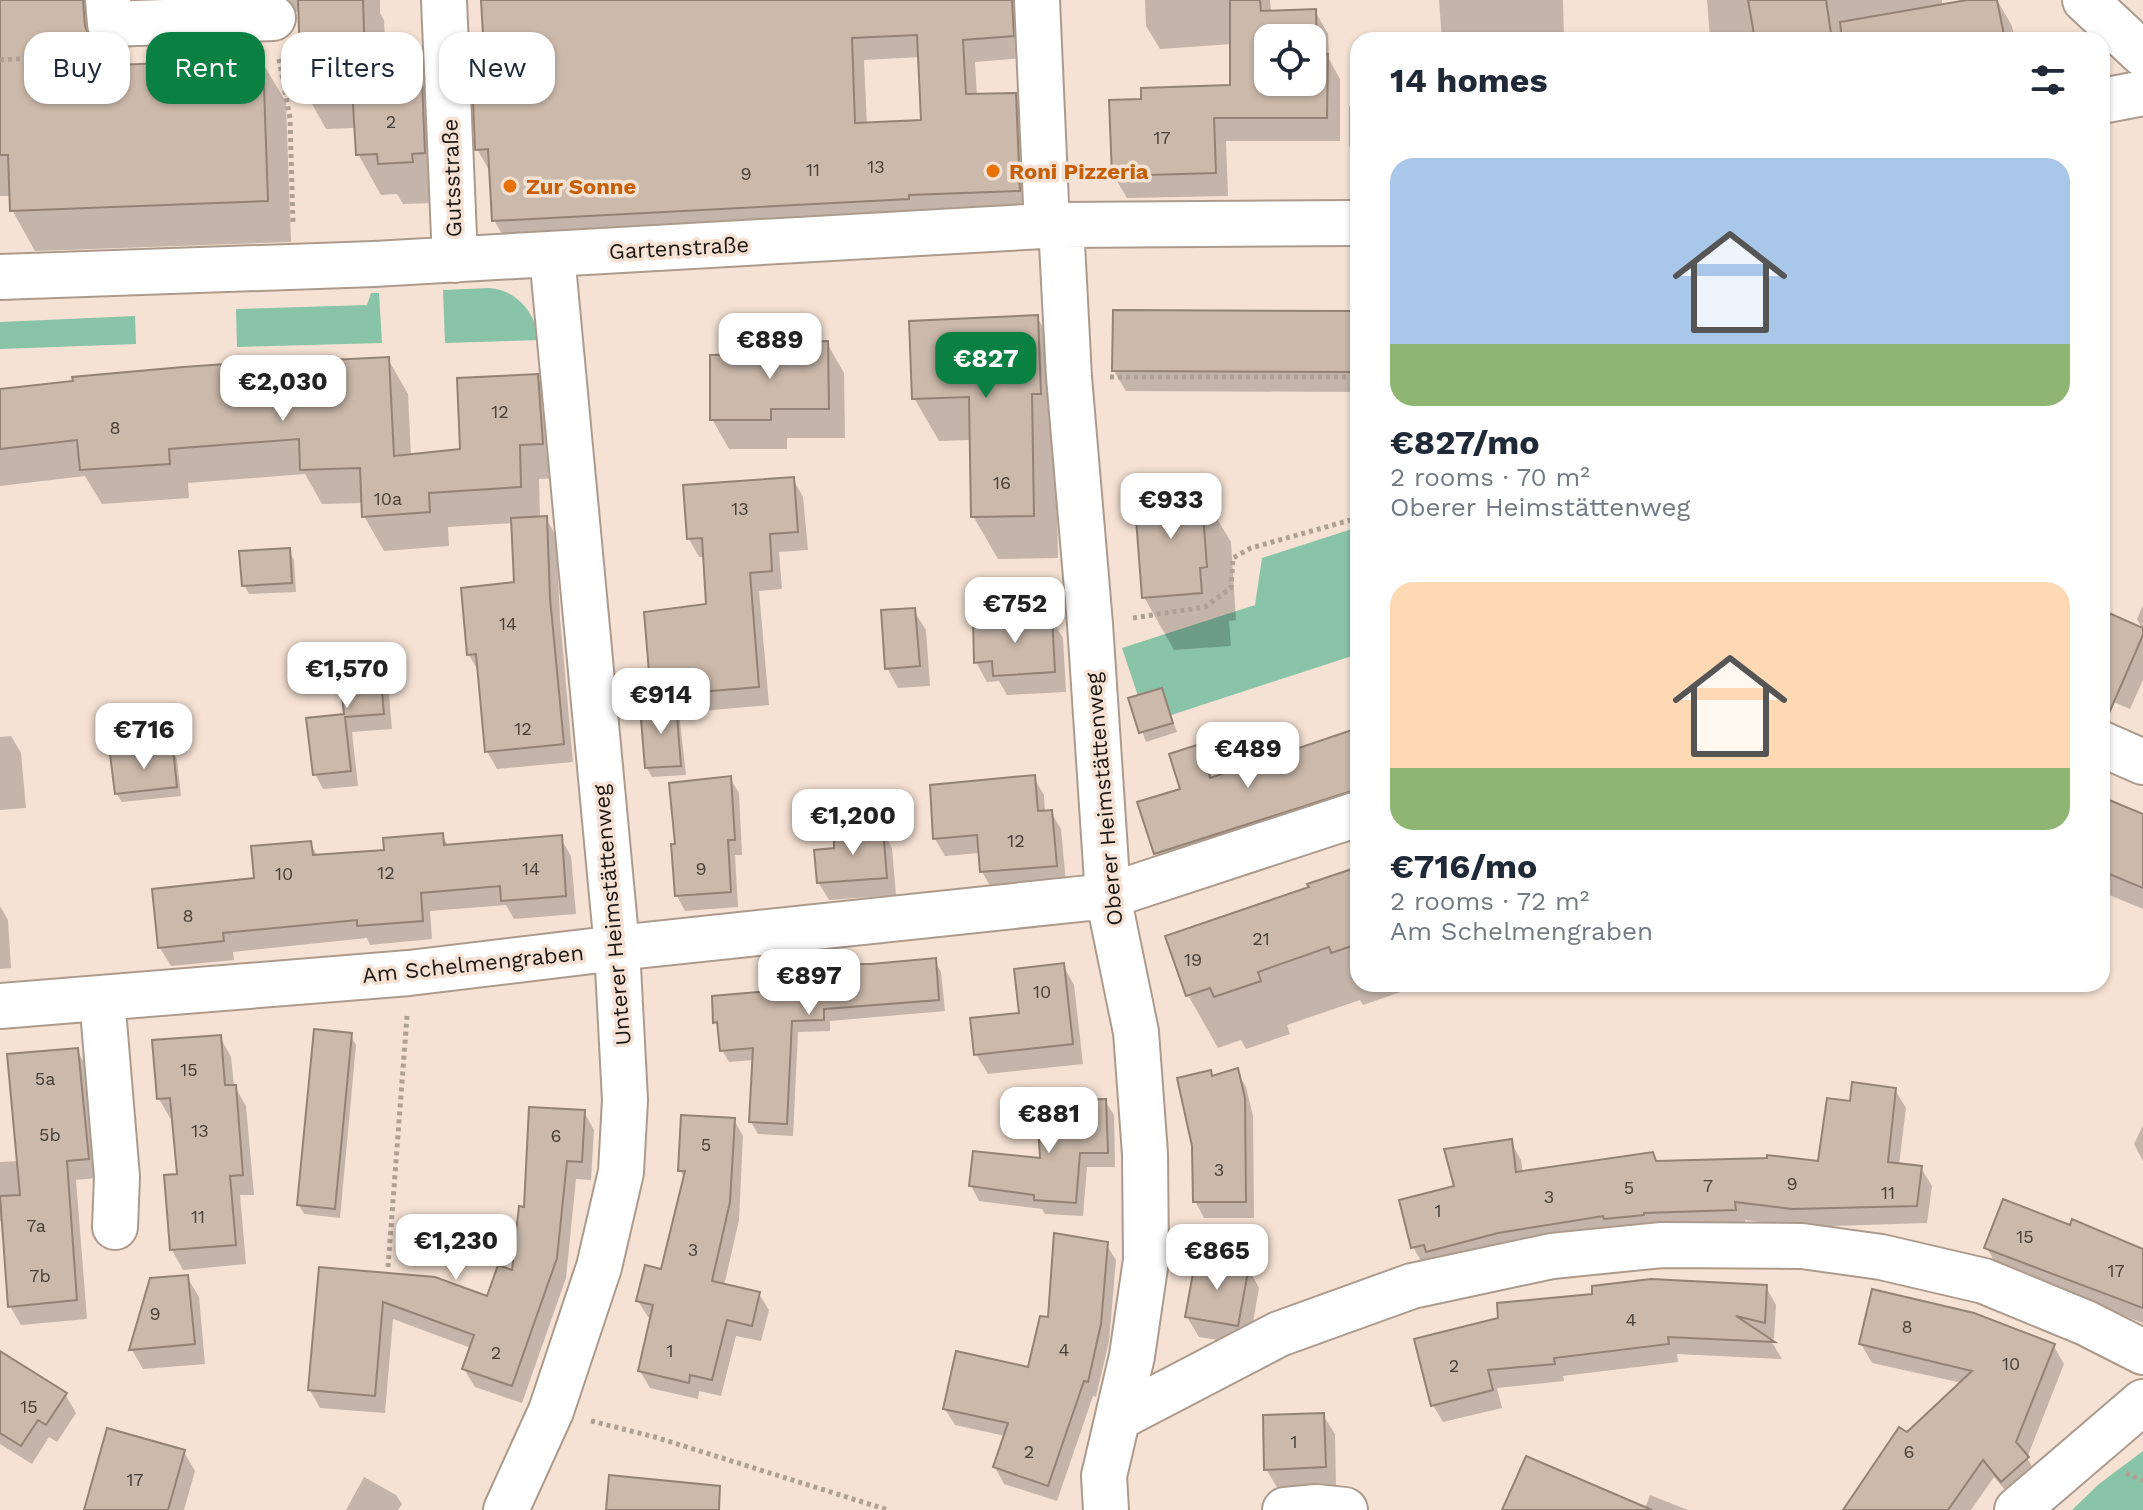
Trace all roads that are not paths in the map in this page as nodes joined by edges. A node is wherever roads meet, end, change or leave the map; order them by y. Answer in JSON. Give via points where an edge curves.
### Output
{"nodes":[{"id":1,"x":444,"y":0,"type":"edge"},
{"id":2,"x":1037,"y":0,"type":"edge"},
{"id":3,"x":2085,"y":0,"type":"edge"},
{"id":4,"x":109,"y":12,"type":"edge"},
{"id":5,"x":273,"y":18,"type":"road end"},
{"id":6,"x":2143,"y":54,"type":"edge"},
{"id":7,"x":2143,"y":93,"type":"edge"},
{"id":8,"x":2110,"y":99,"type":"edge"},
{"id":9,"x":1350,"y":223,"type":"edge"},
{"id":10,"x":1054,"y":226,"type":"junction"},
{"id":11,"x":552,"y":255,"type":"junction"},
{"id":12,"x":455,"y":260,"type":"junction"},
{"id":13,"x":0,"y":277,"type":"edge"},
{"id":14,"x":2110,"y":748,"type":"edge"},
{"id":15,"x":2143,"y":762,"type":"edge"},
{"id":16,"x":1350,"y":817,"type":"edge"},
{"id":17,"x":1108,"y":896,"type":"junction"},
{"id":18,"x":617,"y":948,"type":"junction"},
{"id":19,"x":102,"y":998,"type":"junction"},
{"id":20,"x":0,"y":1006,"type":"edge"},
{"id":21,"x":115,"y":1227,"type":"dead end"},
{"id":22,"x":2143,"y":1352,"type":"edge"},
{"id":23,"x":2143,"y":1402,"type":"edge"},
{"id":24,"x":1118,"y":1418,"type":"junction"},
{"id":25,"x":506,"y":1510,"type":"edge"},
{"id":26,"x":1106,"y":1510,"type":"edge"},
{"id":27,"x":1285,"y":1510,"type":"edge"},
{"id":28,"x":1345,"y":1510,"type":"edge"},
{"id":29,"x":2017,"y":1510,"type":"edge"}],
"edges":[{"from":1,"to":12,"type":"street","name":"Gutsstraße"},
{"from":2,"to":10,"type":"street","name":"Oberer Heimstättenweg"},
{"from":3,"to":6,"type":"street"},
{"from":4,"to":5,"type":"street"},
{"from":7,"to":8,"type":"street"},
{"from":9,"to":10,"type":"street","name":"Gartenstraße"},
{"from":10,"to":11,"type":"street","name":"Gartenstraße"},
{"from":10,"to":17,"type":"street","name":"Oberer Heimstättenweg"},
{"from":11,"to":12,"type":"street","name":"Gartenstraße"},
{"from":11,"to":18,"type":"street","name":"Unterer Heimstättenweg"},
{"from":12,"to":13,"type":"street","name":"Gartenstraße"},
{"from":14,"to":15,"type":"street"},
{"from":16,"to":17,"type":"street","name":"Am Schelmengraben"},
{"from":17,"to":18,"type":"street","name":"Am Schelmengraben"},
{"from":17,"to":24,"type":"street","name":"Oberer Heimstättenweg","via":[[1136,1032],[1145,1154],[1146,1260]]},
{"from":18,"to":19,"type":"street","name":"Am Schelmengraben","via":[[409,973]]},
{"from":18,"to":25,"type":"street","name":"Unterer Heimstättenweg","via":[[625,1100],[621,1172],[599,1267],[551,1411]]},
{"from":19,"to":20,"type":"street","name":"Am Schelmengraben"},
{"from":19,"to":21,"type":"street","via":[[117,1177]]},
{"from":22,"to":24,"type":"street","via":[[1984,1281],[1881,1257],[1802,1246],[1662,1245],[1552,1256],[1412,1286],[1279,1334]]},
{"from":23,"to":29,"type":"street"},
{"from":24,"to":26,"type":"street","name":"Oberer Heimstättenweg","via":[[1104,1476]]},
{"from":27,"to":28,"type":"street"}]}
